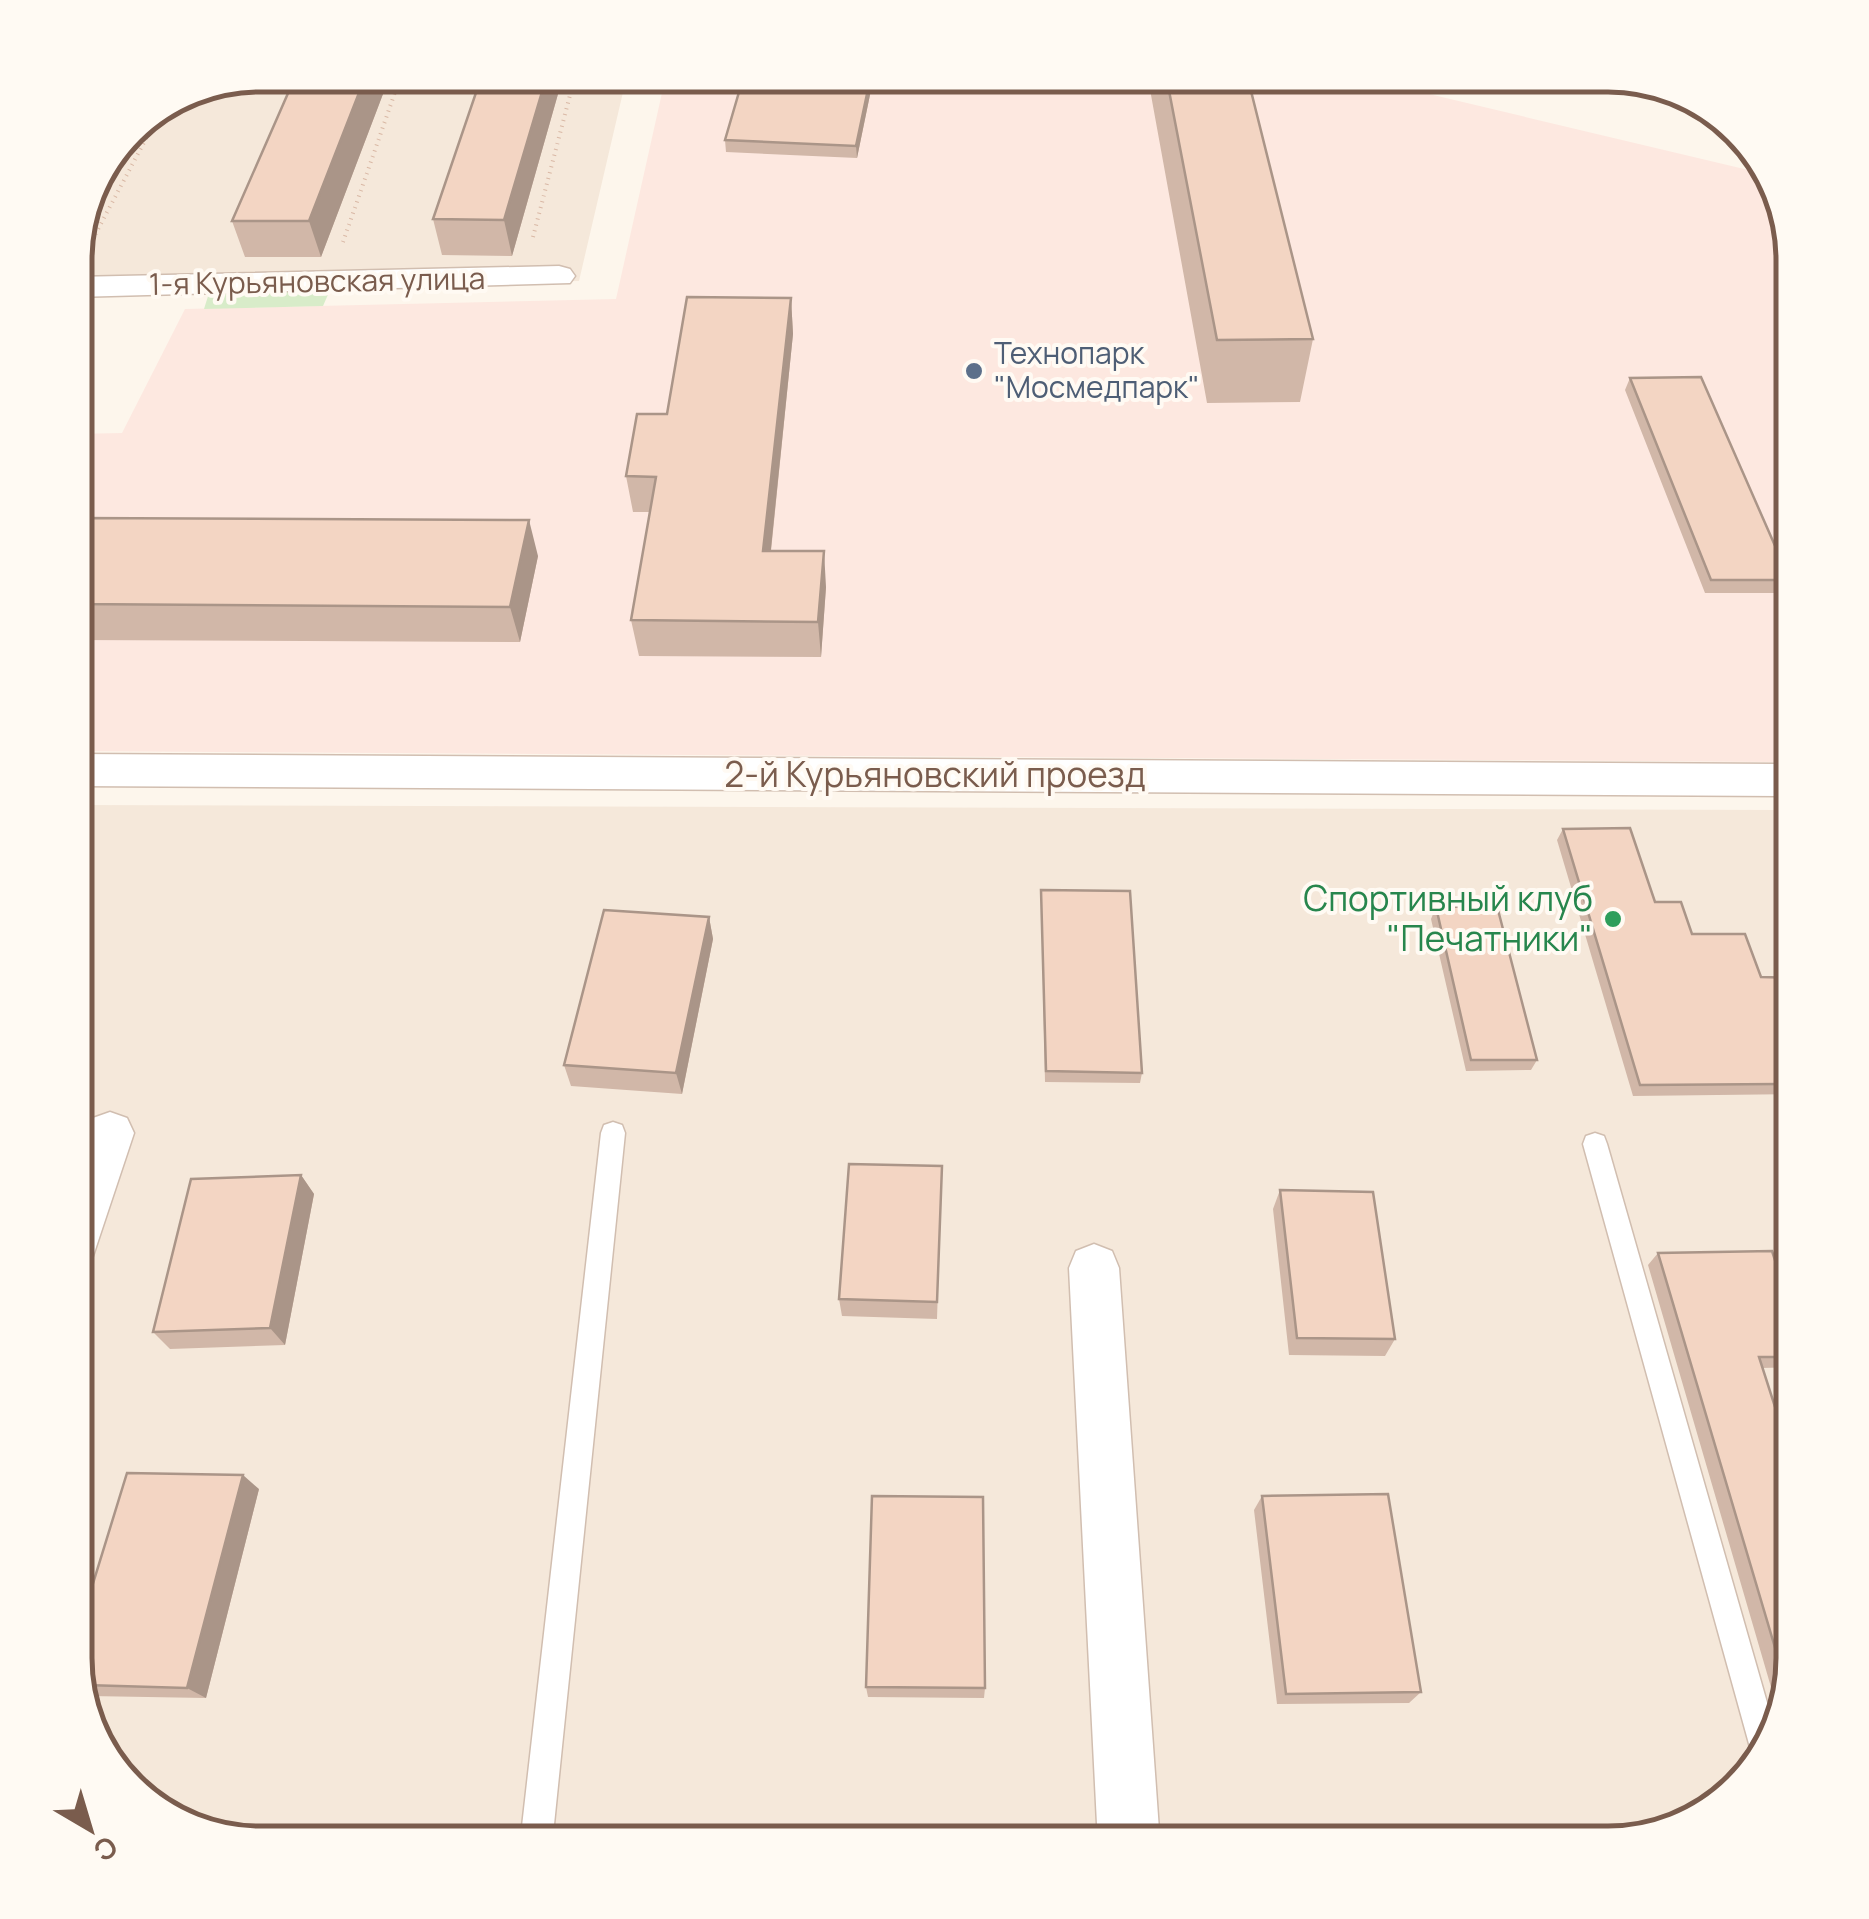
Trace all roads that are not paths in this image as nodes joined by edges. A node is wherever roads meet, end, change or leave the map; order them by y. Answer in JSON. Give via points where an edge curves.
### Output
{"nodes":[{"id":1,"x":558,"y":276,"type":"dead end"},
{"id":2,"x":93,"y":288,"type":"edge"},
{"id":3,"x":93,"y":770,"type":"edge"},
{"id":4,"x":1776,"y":780,"type":"edge"},
{"id":5,"x":110,"y":1133,"type":"dead end"},
{"id":6,"x":613,"y":1133,"type":"dead end"},
{"id":7,"x":1595,"y":1144,"type":"dead end"},
{"id":8,"x":92,"y":1187,"type":"edge"},
{"id":9,"x":1094,"y":1268,"type":"dead end"},
{"id":10,"x":1760,"y":1730,"type":"edge"},
{"id":11,"x":538,"y":1826,"type":"edge"},
{"id":12,"x":1127,"y":1826,"type":"edge"}],
"edges":[{"from":1,"to":2,"type":"street","name":"1-я Курьяновская улица"},
{"from":3,"to":4,"type":"street","name":"2-й Курьяновский проезд"},
{"from":5,"to":8,"type":"street"},
{"from":6,"to":11,"type":"lane"},
{"from":7,"to":10,"type":"lane"},
{"from":9,"to":12,"type":"street"}]}
